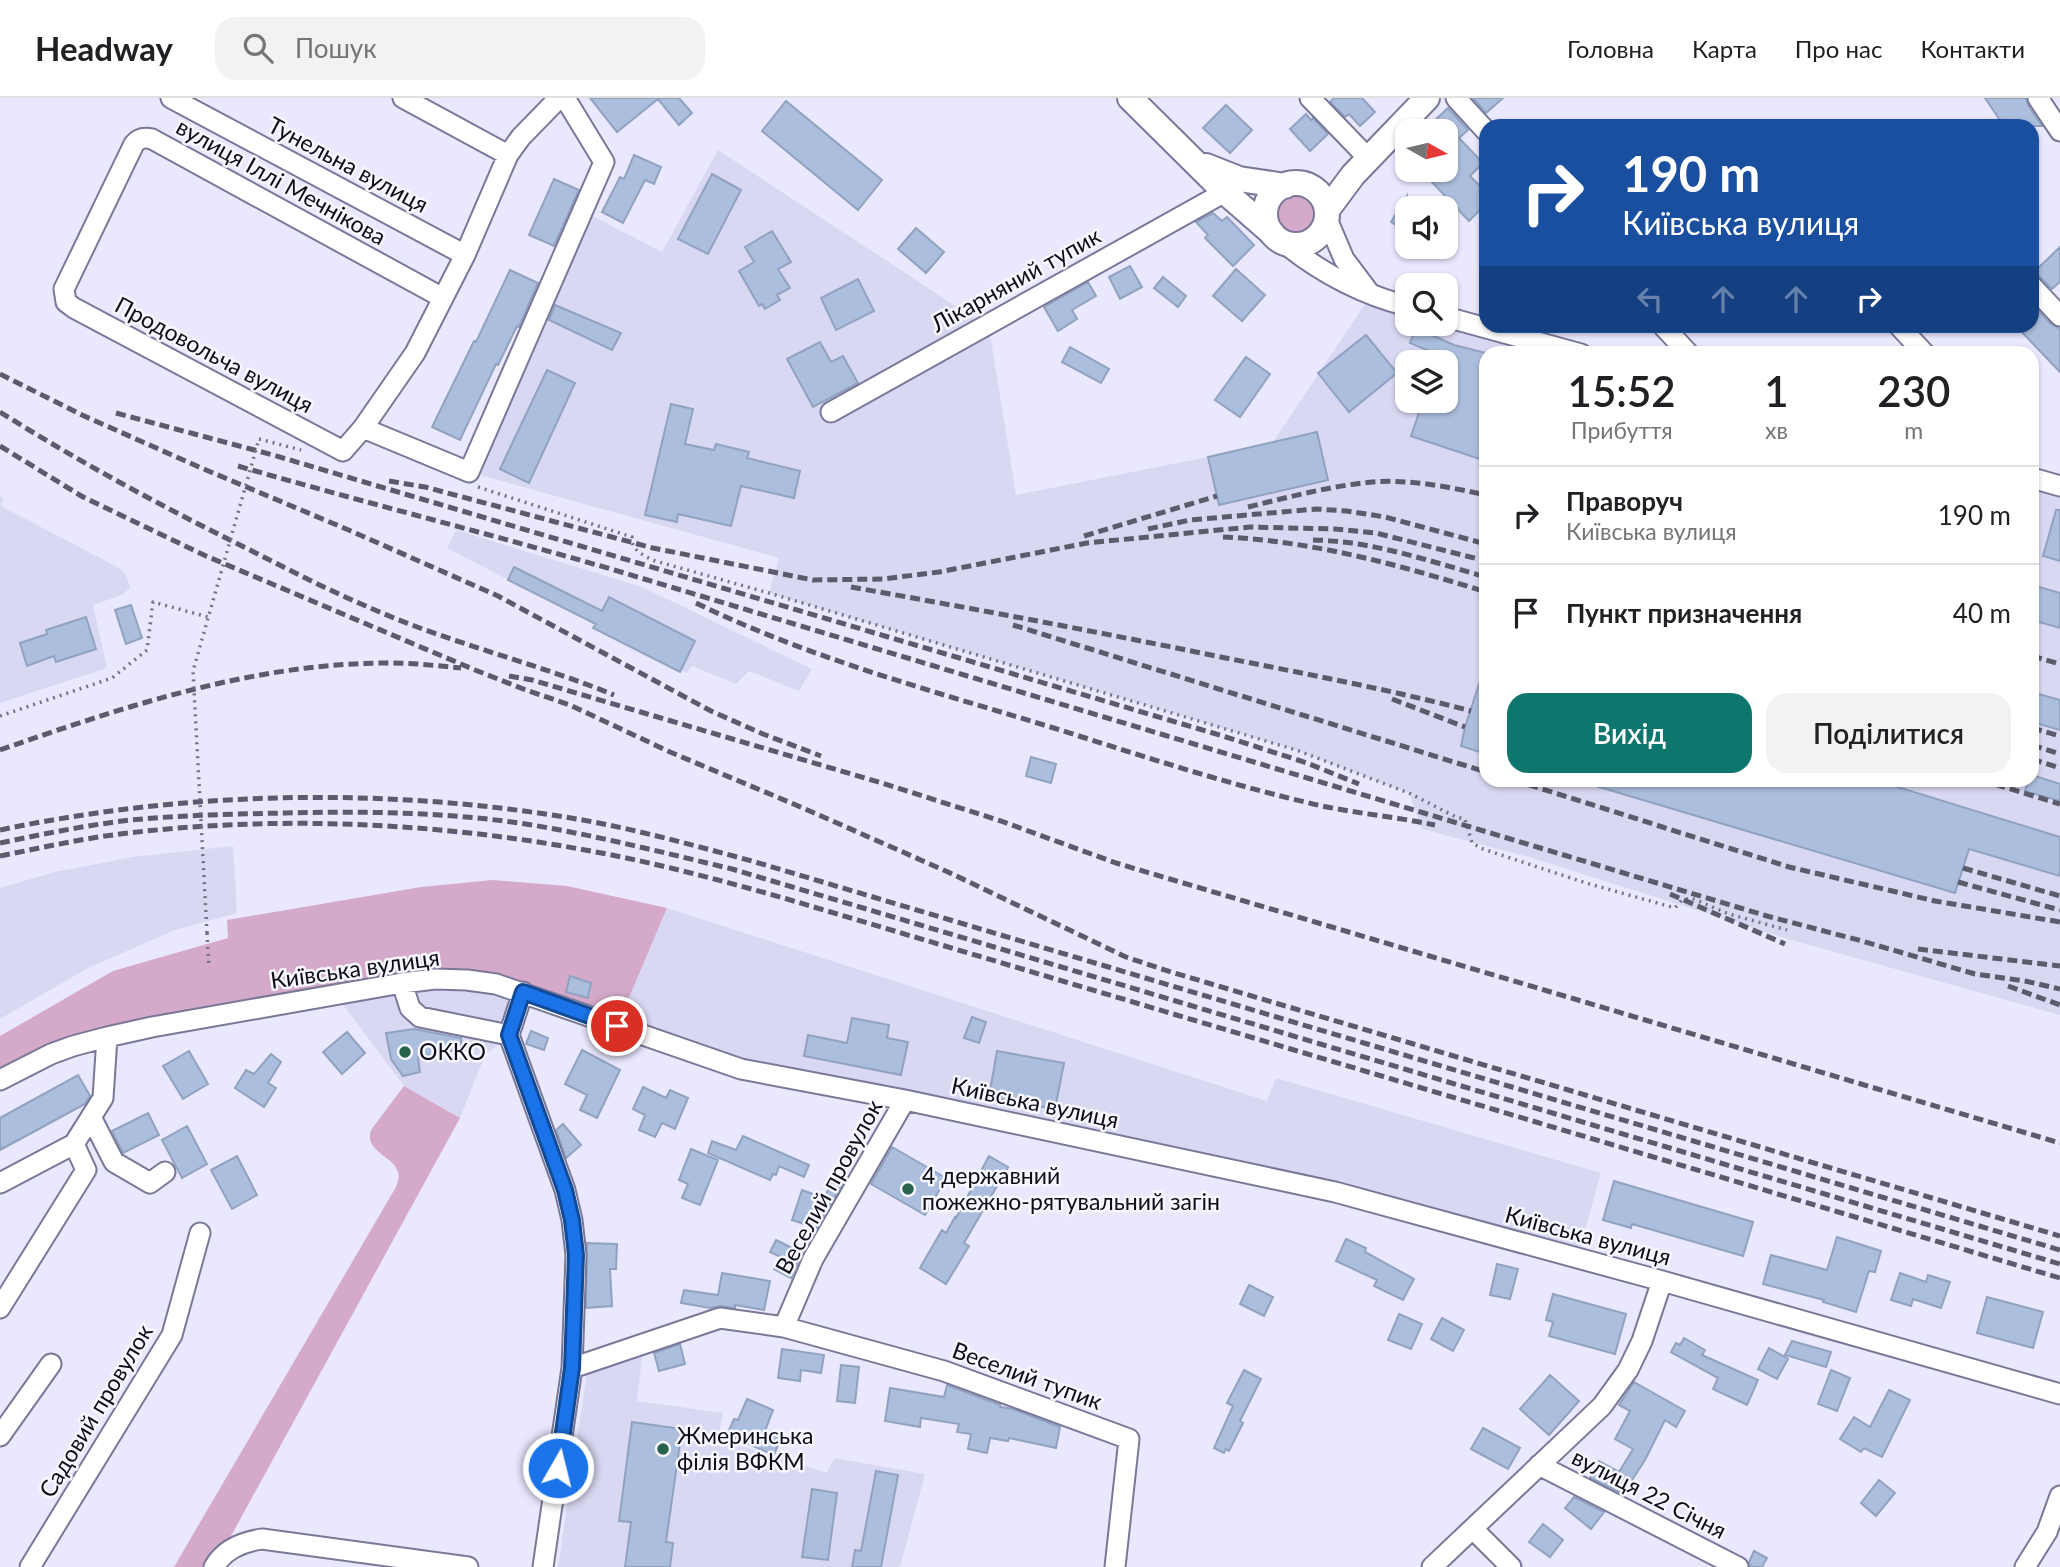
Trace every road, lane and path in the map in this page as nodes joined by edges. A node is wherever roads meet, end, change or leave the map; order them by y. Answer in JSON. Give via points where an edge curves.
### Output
{"nodes":[{"id":1,"x":171,"y":98,"type":"edge"},
{"id":2,"x":403,"y":98,"type":"edge"},
{"id":3,"x":559,"y":98,"type":"edge"},
{"id":4,"x":565,"y":98,"type":"edge"},
{"id":5,"x":1130,"y":98,"type":"edge"},
{"id":6,"x":1310,"y":98,"type":"edge"},
{"id":7,"x":1427,"y":98,"type":"edge"},
{"id":8,"x":1456,"y":98,"type":"edge"},
{"id":9,"x":2038,"y":98,"type":"edge"},
{"id":10,"x":1479,"y":123,"type":"edge"},
{"id":11,"x":2060,"y":131,"type":"edge"},
{"id":12,"x":508,"y":155,"type":"junction"},
{"id":13,"x":1368,"y":158,"type":"junction"},
{"id":14,"x":1196,"y":161,"type":"junction"},
{"id":15,"x":1293,"y":185,"type":"junction"},
{"id":16,"x":1225,"y":192,"type":"junction"},
{"id":17,"x":1327,"y":215,"type":"junction"},
{"id":18,"x":1278,"y":238,"type":"junction"},
{"id":19,"x":465,"y":255,"type":"junction"},
{"id":20,"x":2039,"y":294,"type":"edge"},
{"id":21,"x":1371,"y":295,"type":"junction"},
{"id":22,"x":65,"y":298,"type":"joint"},
{"id":23,"x":443,"y":298,"type":"junction"},
{"id":24,"x":1395,"y":302,"type":"edge"},
{"id":25,"x":2060,"y":316,"type":"edge"},
{"id":26,"x":1458,"y":320,"type":"edge"},
{"id":27,"x":1479,"y":326,"type":"edge"},
{"id":28,"x":1504,"y":333,"type":"edge"},
{"id":29,"x":1670,"y":333,"type":"edge"},
{"id":30,"x":1906,"y":333,"type":"edge"},
{"id":31,"x":1552,"y":346,"type":"edge"},
{"id":32,"x":1682,"y":346,"type":"edge"},
{"id":33,"x":1918,"y":346,"type":"edge"},
{"id":34,"x":831,"y":412,"type":"dead end"},
{"id":35,"x":363,"y":428,"type":"junction"},
{"id":36,"x":259,"y":439,"type":"dead end"},
{"id":37,"x":468,"y":484,"type":"dead end"},
{"id":38,"x":208,"y":617,"type":"junction"},
{"id":39,"x":0,"y":716,"type":"edge"},
{"id":40,"x":1787,"y":930,"type":"dead end"},
{"id":41,"x":209,"y":968,"type":"dead end"},
{"id":42,"x":402,"y":982,"type":"junction"},
{"id":43,"x":523,"y":992,"type":"junction"},
{"id":44,"x":509,"y":1035,"type":"junction"},
{"id":45,"x":107,"y":1037,"type":"junction"},
{"id":46,"x":0,"y":1080,"type":"edge"},
{"id":47,"x":905,"y":1100,"type":"junction"},
{"id":48,"x":91,"y":1117,"type":"junction"},
{"id":49,"x":75,"y":1144,"type":"junction"},
{"id":50,"x":165,"y":1172,"type":"dead end"},
{"id":51,"x":0,"y":1183,"type":"edge"},
{"id":52,"x":200,"y":1233,"type":"dead end"},
{"id":53,"x":1662,"y":1281,"type":"junction"},
{"id":54,"x":0,"y":1308,"type":"edge"},
{"id":55,"x":784,"y":1326,"type":"junction"},
{"id":56,"x":51,"y":1364,"type":"dead end"},
{"id":57,"x":572,"y":1368,"type":"junction"},
{"id":58,"x":2060,"y":1394,"type":"edge"},
{"id":59,"x":0,"y":1436,"type":"edge"},
{"id":60,"x":1539,"y":1465,"type":"junction"},
{"id":61,"x":2060,"y":1496,"type":"edge"},
{"id":62,"x":1473,"y":1528,"type":"junction"},
{"id":63,"x":30,"y":1567,"type":"edge"},
{"id":64,"x":214,"y":1567,"type":"edge"},
{"id":65,"x":468,"y":1567,"type":"edge"},
{"id":66,"x":543,"y":1567,"type":"edge"},
{"id":67,"x":1115,"y":1567,"type":"edge"},
{"id":68,"x":1432,"y":1567,"type":"edge"},
{"id":69,"x":1511,"y":1567,"type":"edge"},
{"id":70,"x":1738,"y":1567,"type":"edge"},
{"id":71,"x":2025,"y":1567,"type":"edge"}],
"edges":[{"from":1,"to":19,"type":"street","name":"Тунельна вулиця"},
{"from":2,"to":12,"type":"street"},
{"from":3,"to":12,"type":"street"},
{"from":4,"to":35,"type":"street","via":[[604,162],[469,472]]},
{"from":5,"to":14,"type":"main road"},
{"from":6,"to":13,"type":"street"},
{"from":7,"to":13,"type":"main road"},
{"from":8,"to":10,"type":"street"},
{"from":9,"to":11,"type":"street"},
{"from":12,"to":19,"type":"street"},
{"from":13,"to":15,"type":"main road"},
{"from":13,"to":17,"type":"main road","via":[[1339,192]]},
{"from":14,"to":15,"type":"main road","via":[[1238,179]]},
{"from":14,"to":16,"type":"main road"},
{"from":15,"to":17,"type":"main road","via":[[1308,186],[1321,196]]},
{"from":15,"to":18,"type":"main road","via":[[1272,195],[1266,210]]},
{"from":16,"to":18,"type":"main road"},
{"from":16,"to":34,"type":"street","name":"Лікарняний тупик"},
{"from":17,"to":18,"type":"main road","via":[[1321,233],[1308,243],[1292,245]]},
{"from":17,"to":21,"type":"street","via":[[1344,259]]},
{"from":18,"to":21,"type":"street","via":[[1325,272]]},
{"from":19,"to":23,"type":"street"},
{"from":20,"to":25,"type":"street"},
{"from":21,"to":24,"type":"street"},
{"from":22,"to":23,"type":"street","name":"вулиця Іллі Мечнікова","via":[[65,284],[134,144],[144,138]]},
{"from":22,"to":35,"type":"street","name":"Продовольча вулиця","via":[[74,309],[344,451]]},
{"from":23,"to":35,"type":"street","via":[[415,353]]},
{"from":26,"to":27,"type":"street"},
{"from":28,"to":31,"type":"street"},
{"from":29,"to":32,"type":"street"},
{"from":30,"to":33,"type":"street"},
{"from":36,"to":38,"type":"path","bridge":true},
{"from":37,"to":40,"type":"path","via":[[632,537],[636,550],[652,560],[1296,750],[1465,819],[1472,843],[1496,853],[1675,908],[1691,898]]},
{"from":38,"to":39,"type":"path","via":[[153,603],[147,650],[112,678]]},
{"from":38,"to":41,"type":"path","bridge":true,"via":[[192,671]]},
{"from":42,"to":43,"type":"street","name":"Київська вулиця","via":[[467,980]]},
{"from":42,"to":44,"type":"street","via":[[410,1007],[420,1017]]},
{"from":42,"to":45,"type":"street","name":"Київська вулиця"},
{"from":43,"to":44,"type":"street"},
{"from":43,"to":47,"type":"street","name":"Київська вулиця","via":[[741,1069]]},
{"from":44,"to":57,"type":"street","via":[[572,1220],[576,1255]]},
{"from":45,"to":46,"type":"street","name":"Київська вулиця","via":[[51,1054]]},
{"from":45,"to":48,"type":"street","via":[[103,1098]]},
{"from":47,"to":53,"type":"street","name":"Київська вулиця","via":[[1335,1192]]},
{"from":47,"to":55,"type":"street","name":"Веселий провулок","via":[[813,1259]]},
{"from":48,"to":49,"type":"street"},
{"from":48,"to":50,"type":"street","via":[[114,1162],[150,1183]]},
{"from":49,"to":51,"type":"street"},
{"from":49,"to":54,"type":"street","via":[[86,1170]]},
{"from":52,"to":63,"type":"street","name":"Садовий провулок","via":[[172,1335]]},
{"from":53,"to":58,"type":"street","name":"Київська вулиця"},
{"from":53,"to":60,"type":"street","via":[[1642,1341],[1617,1388]]},
{"from":55,"to":57,"type":"street","via":[[719,1318]]},
{"from":55,"to":67,"type":"street","name":"Веселий тупик","via":[[944,1371],[1129,1439]]},
{"from":56,"to":59,"type":"street"},
{"from":57,"to":66,"type":"street"},
{"from":60,"to":62,"type":"street"},
{"from":60,"to":70,"type":"street","name":"вулиця 22 Січня"},
{"from":61,"to":71,"type":"street","via":[[2047,1532]]},
{"from":62,"to":68,"type":"street"},
{"from":62,"to":69,"type":"street"},
{"from":64,"to":65,"type":"street","via":[[231,1548],[262,1539]]}]}
